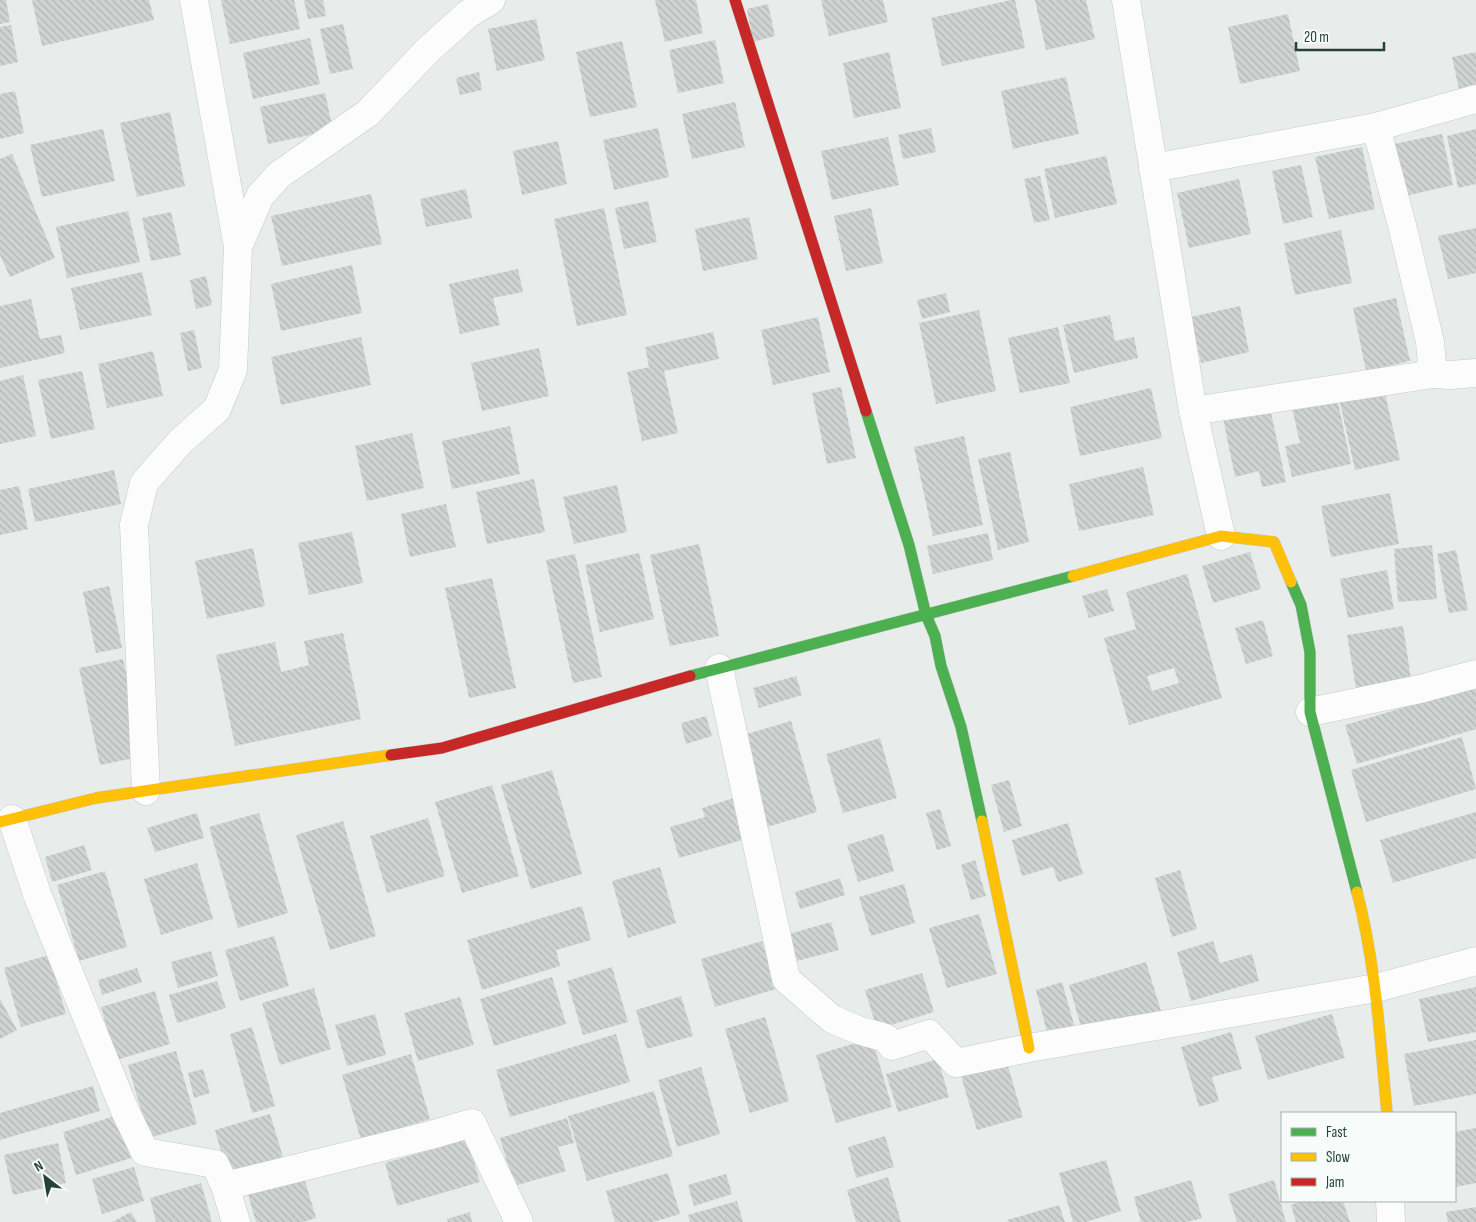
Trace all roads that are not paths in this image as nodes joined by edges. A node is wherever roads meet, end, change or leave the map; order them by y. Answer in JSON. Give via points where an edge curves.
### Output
{"nodes":[{"id":1,"x":194,"y":0,"type":"edge"},
{"id":2,"x":491,"y":0,"type":"edge"},
{"id":3,"x":735,"y":0,"type":"edge"},
{"id":4,"x":1126,"y":0,"type":"edge"},
{"id":5,"x":1476,"y":99,"type":"edge"},
{"id":6,"x":1376,"y":127,"type":"junction"},
{"id":7,"x":1153,"y":168,"type":"junction"},
{"id":8,"x":238,"y":247,"type":"junction"},
{"id":9,"x":1476,"y":373,"type":"edge"},
{"id":10,"x":1433,"y":374,"type":"junction"},
{"id":11,"x":1193,"y":411,"type":"junction"},
{"id":12,"x":1220,"y":536,"type":"junction"},
{"id":13,"x":926,"y":615,"type":"junction"},
{"id":14,"x":719,"y":668,"type":"junction"},
{"id":15,"x":1476,"y":674,"type":"edge"},
{"id":16,"x":1310,"y":712,"type":"junction"},
{"id":17,"x":146,"y":790,"type":"junction"},
{"id":18,"x":6,"y":821,"type":"edge"},
{"id":19,"x":1476,"y":961,"type":"edge"},
{"id":20,"x":1376,"y":988,"type":"junction"},
{"id":21,"x":1028,"y":1048,"type":"junction"},
{"id":22,"x":1387,"y":1112,"type":"edge"},
{"id":23,"x":225,"y":1186,"type":"junction"},
{"id":24,"x":1390,"y":1202,"type":"edge"},
{"id":25,"x":236,"y":1222,"type":"edge"},
{"id":26,"x":519,"y":1222,"type":"edge"},
{"id":27,"x":1391,"y":1222,"type":"edge"}],
"edges":[{"from":1,"to":8,"type":"street"},
{"from":2,"to":8,"type":"street","via":[[468,14],[428,50],[368,113],[279,175],[260,196]]},
{"from":3,"to":13,"type":"street","via":[[909,545]]},
{"from":4,"to":7,"type":"street"},
{"from":5,"to":6,"type":"street"},
{"from":6,"to":7,"type":"street"},
{"from":6,"to":10,"type":"street","via":[[1430,342]]},
{"from":7,"to":11,"type":"street"},
{"from":8,"to":17,"type":"street","via":[[233,370],[217,409],[180,442],[144,483],[134,525]]},
{"from":9,"to":10,"type":"street"},
{"from":10,"to":11,"type":"street"},
{"from":11,"to":12,"type":"street"},
{"from":12,"to":13,"type":"street"},
{"from":12,"to":16,"type":"street","via":[[1274,542],[1301,605],[1310,652]]},
{"from":13,"to":14,"type":"street"},
{"from":13,"to":21,"type":"street","via":[[961,727]]},
{"from":14,"to":17,"type":"street","via":[[442,748]]},
{"from":14,"to":21,"type":"street","via":[[786,979],[832,1019],[886,1038],[892,1046],[929,1034],[956,1063]]},
{"from":15,"to":16,"type":"street"},
{"from":16,"to":20,"type":"street","via":[[1364,918]]},
{"from":17,"to":18,"type":"street","via":[[96,798]]},
{"from":18,"to":23,"type":"street","via":[[125,1111],[146,1152],[215,1164]]},
{"from":19,"to":20,"type":"street"},
{"from":20,"to":21,"type":"street"},
{"from":20,"to":22,"type":"street"},
{"from":23,"to":25,"type":"street"},
{"from":23,"to":26,"type":"street","via":[[472,1123]]},
{"from":24,"to":27,"type":"street"}]}
